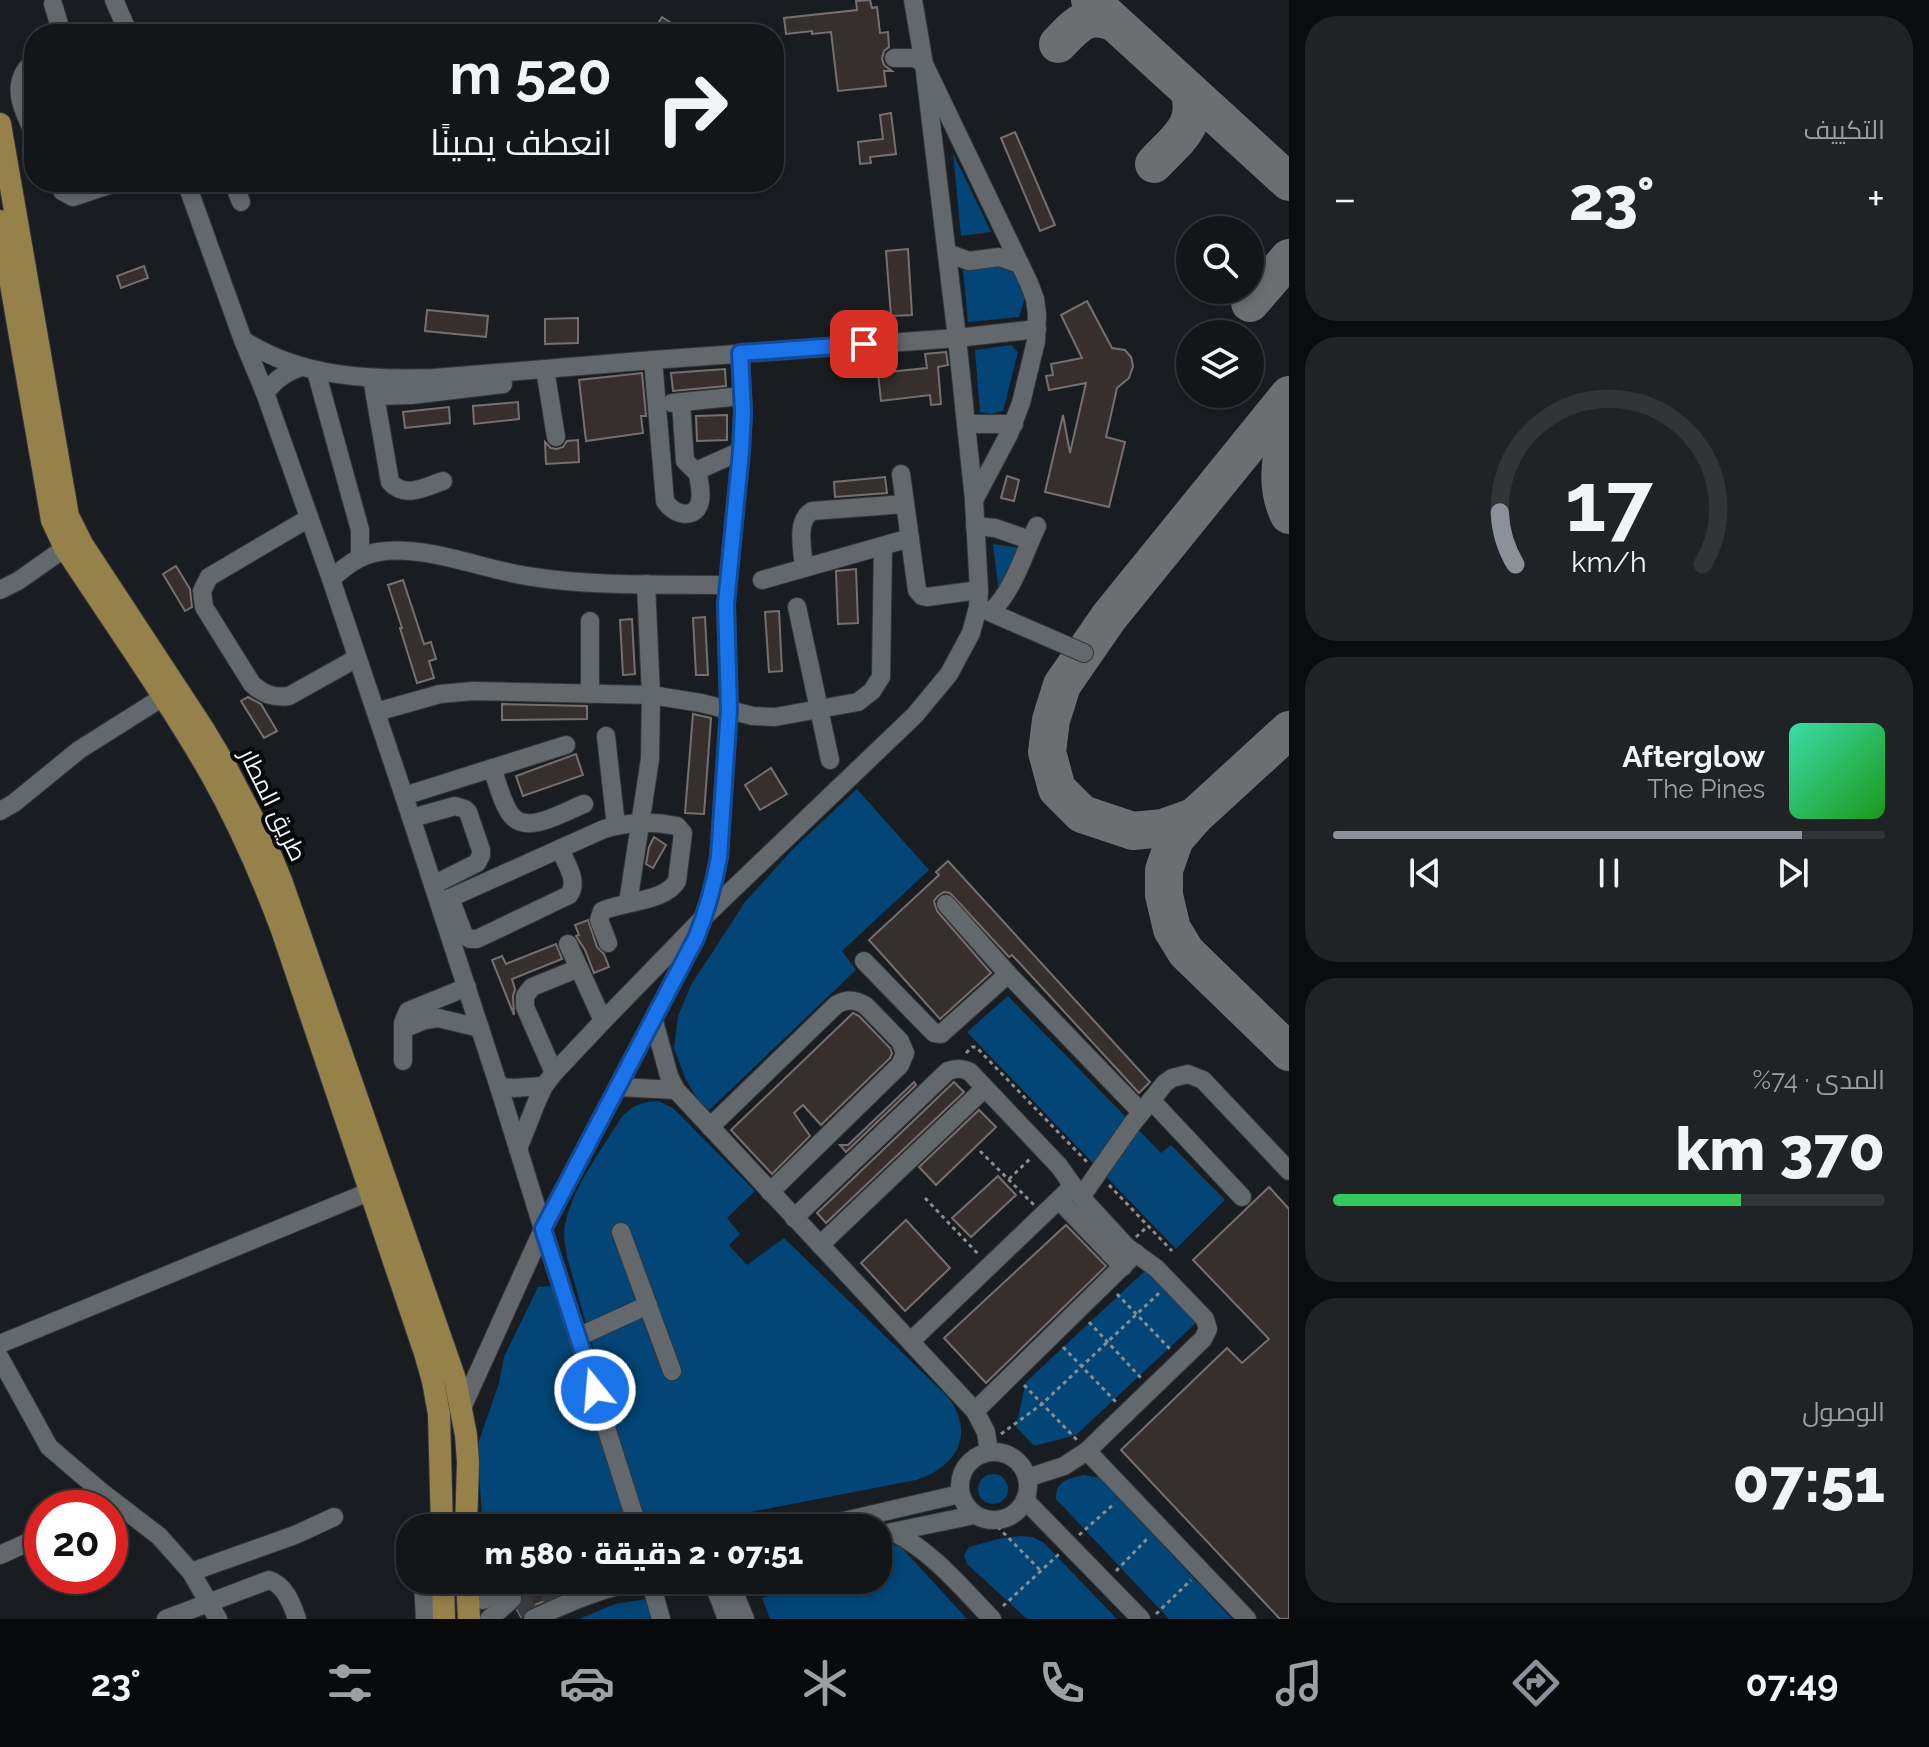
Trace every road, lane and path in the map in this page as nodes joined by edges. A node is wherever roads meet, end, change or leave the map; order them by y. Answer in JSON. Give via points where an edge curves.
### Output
{"nodes":[{"id":1,"x":114,"y":0,"type":"edge"},
{"id":2,"x":913,"y":0,"type":"edge"},
{"id":3,"x":53,"y":4,"type":"dead end"},
{"id":4,"x":59,"y":24,"type":"edge"},
{"id":5,"x":125,"y":24,"type":"edge"},
{"id":6,"x":894,"y":58,"type":"dead end"},
{"id":7,"x":924,"y":64,"type":"junction"},
{"id":8,"x":24,"y":73,"type":"edge"},
{"id":9,"x":24,"y":109,"type":"edge"},
{"id":10,"x":0,"y":124,"type":"edge"},
{"id":11,"x":64,"y":192,"type":"edge"},
{"id":12,"x":88,"y":192,"type":"edge"},
{"id":13,"x":192,"y":192,"type":"edge"},
{"id":14,"x":237,"y":192,"type":"edge"},
{"id":15,"x":241,"y":202,"type":"dead end"},
{"id":16,"x":0,"y":221,"type":"edge"},
{"id":17,"x":1005,"y":251,"type":"junction"},
{"id":18,"x":947,"y":253,"type":"junction"},
{"id":19,"x":969,"y":261,"type":"junction"},
{"id":20,"x":950,"y":276,"type":"junction"},
{"id":21,"x":1037,"y":329,"type":"junction"},
{"id":22,"x":957,"y":338,"type":"junction"},
{"id":23,"x":243,"y":340,"type":"junction"},
{"id":24,"x":740,"y":353,"type":"junction"},
{"id":25,"x":653,"y":360,"type":"junction"},
{"id":26,"x":309,"y":369,"type":"junction"},
{"id":27,"x":546,"y":374,"type":"junction"},
{"id":28,"x":373,"y":387,"type":"junction"},
{"id":29,"x":265,"y":393,"type":"junction"},
{"id":30,"x":742,"y":396,"type":"junction"},
{"id":31,"x":681,"y":402,"type":"junction"},
{"id":32,"x":657,"y":404,"type":"junction"},
{"id":33,"x":966,"y":424,"type":"junction"},
{"id":34,"x":1014,"y":424,"type":"junction"},
{"id":35,"x":556,"y":437,"type":"dead end"},
{"id":36,"x":741,"y":451,"type":"junction"},
{"id":37,"x":696,"y":471,"type":"junction"},
{"id":38,"x":901,"y":474,"type":"dead end"},
{"id":39,"x":443,"y":481,"type":"dead end"},
{"id":40,"x":974,"y":500,"type":"junction"},
{"id":41,"x":905,"y":504,"type":"junction"},
{"id":42,"x":309,"y":518,"type":"junction"},
{"id":43,"x":975,"y":526,"type":"junction"},
{"id":44,"x":910,"y":538,"type":"junction"},
{"id":45,"x":883,"y":546,"type":"junction"},
{"id":46,"x":65,"y":548,"type":"junction"},
{"id":47,"x":360,"y":557,"type":"junction"},
{"id":48,"x":804,"y":568,"type":"junction"},
{"id":49,"x":95,"y":579,"type":"junction"},
{"id":50,"x":331,"y":579,"type":"junction"},
{"id":51,"x":762,"y":580,"type":"dead end"},
{"id":52,"x":646,"y":584,"type":"junction"},
{"id":53,"x":728,"y":585,"type":"junction"},
{"id":54,"x":0,"y":590,"type":"edge"},
{"id":55,"x":983,"y":603,"type":"junction"},
{"id":56,"x":797,"y":607,"type":"dead end"},
{"id":57,"x":590,"y":621,"type":"dead end"},
{"id":58,"x":1084,"y":653,"type":"dead end"},
{"id":59,"x":357,"y":658,"type":"junction"},
{"id":60,"x":590,"y":694,"type":"junction"},
{"id":61,"x":651,"y":695,"type":"junction"},
{"id":62,"x":163,"y":697,"type":"junction"},
{"id":63,"x":729,"y":709,"type":"junction"},
{"id":64,"x":819,"y":709,"type":"junction"},
{"id":65,"x":376,"y":712,"type":"junction"},
{"id":66,"x":606,"y":736,"type":"dead end"},
{"id":67,"x":566,"y":745,"type":"dead end"},
{"id":68,"x":830,"y":760,"type":"dead end"},
{"id":69,"x":492,"y":768,"type":"junction"},
{"id":70,"x":404,"y":796,"type":"junction"},
{"id":71,"x":584,"y":804,"type":"dead end"},
{"id":72,"x":0,"y":811,"type":"edge"},
{"id":73,"x":412,"y":818,"type":"junction"},
{"id":74,"x":641,"y":823,"type":"junction"},
{"id":75,"x":616,"y":826,"type":"junction"},
{"id":76,"x":560,"y":849,"type":"junction"},
{"id":77,"x":433,"y":885,"type":"junction"},
{"id":78,"x":445,"y":900,"type":"junction"},
{"id":79,"x":628,"y":903,"type":"junction"},
{"id":80,"x":946,"y":904,"type":"dead end"},
{"id":81,"x":705,"y":916,"type":"junction"},
{"id":82,"x":608,"y":943,"type":"dead end"},
{"id":83,"x":568,"y":944,"type":"dead end"},
{"id":84,"x":864,"y":961,"type":"dead end"},
{"id":85,"x":579,"y":968,"type":"junction"},
{"id":86,"x":1008,"y":974,"type":"junction"},
{"id":87,"x":467,"y":987,"type":"junction"},
{"id":88,"x":430,"y":1010,"type":"junction"},
{"id":89,"x":603,"y":1021,"type":"junction"},
{"id":90,"x":654,"y":1021,"type":"junction"},
{"id":91,"x":480,"y":1028,"type":"junction"},
{"id":92,"x":403,"y":1061,"type":"dead end"},
{"id":93,"x":948,"y":1071,"type":"junction"},
{"id":94,"x":549,"y":1080,"type":"junction"},
{"id":95,"x":499,"y":1087,"type":"junction"},
{"id":96,"x":619,"y":1087,"type":"junction"},
{"id":97,"x":985,"y":1088,"type":"junction"},
{"id":98,"x":676,"y":1090,"type":"junction"},
{"id":99,"x":1146,"y":1106,"type":"junction"},
{"id":100,"x":710,"y":1127,"type":"junction"},
{"id":101,"x":1041,"y":1147,"type":"junction"},
{"id":102,"x":518,"y":1149,"type":"junction"},
{"id":103,"x":980,"y":1151,"type":"dead end"},
{"id":104,"x":1289,"y":1171,"type":"edge"},
{"id":105,"x":1098,"y":1173,"type":"junction"},
{"id":106,"x":1009,"y":1179,"type":"junction"},
{"id":107,"x":371,"y":1191,"type":"junction"},
{"id":108,"x":770,"y":1192,"type":"junction"},
{"id":109,"x":1077,"y":1192,"type":"junction"},
{"id":110,"x":1242,"y":1197,"type":"dead end"},
{"id":111,"x":925,"y":1198,"type":"dead end"},
{"id":112,"x":1059,"y":1200,"type":"junction"},
{"id":113,"x":1043,"y":1214,"type":"junction"},
{"id":114,"x":794,"y":1218,"type":"junction"},
{"id":115,"x":543,"y":1229,"type":"junction"},
{"id":116,"x":621,"y":1232,"type":"dead end"},
{"id":117,"x":820,"y":1245,"type":"junction"},
{"id":118,"x":1172,"y":1251,"type":"dead end"},
{"id":119,"x":1129,"y":1260,"type":"junction"},
{"id":120,"x":989,"y":1266,"type":"junction"},
{"id":121,"x":1171,"y":1282,"type":"junction"},
{"id":122,"x":1106,"y":1283,"type":"junction"},
{"id":123,"x":648,"y":1305,"type":"junction"},
{"id":124,"x":1078,"y":1310,"type":"junction"},
{"id":125,"x":1136,"y":1315,"type":"junction"},
{"id":126,"x":1052,"y":1336,"type":"junction"},
{"id":127,"x":578,"y":1337,"type":"junction"},
{"id":128,"x":911,"y":1341,"type":"junction"},
{"id":129,"x":1108,"y":1342,"type":"junction"},
{"id":130,"x":0,"y":1344,"type":"edge"},
{"id":131,"x":0,"y":1358,"type":"edge"},
{"id":132,"x":1181,"y":1361,"type":"junction"},
{"id":133,"x":1082,"y":1366,"type":"junction"},
{"id":134,"x":672,"y":1371,"type":"dead end"},
{"id":135,"x":1014,"y":1373,"type":"junction"},
{"id":136,"x":1151,"y":1389,"type":"junction"},
{"id":137,"x":1042,"y":1404,"type":"junction"},
{"id":138,"x":462,"y":1408,"type":"junction"},
{"id":139,"x":975,"y":1411,"type":"junction"},
{"id":140,"x":1127,"y":1412,"type":"junction"},
{"id":141,"x":439,"y":1414,"type":"junction"},
{"id":142,"x":989,"y":1448,"type":"junction"},
{"id":143,"x":1087,"y":1451,"type":"junction"},
{"id":144,"x":1027,"y":1478,"type":"junction"},
{"id":145,"x":91,"y":1490,"type":"edge"},
{"id":146,"x":960,"y":1494,"type":"junction"},
{"id":147,"x":1025,"y":1500,"type":"junction"},
{"id":148,"x":442,"y":1514,"type":"edge"},
{"id":149,"x":466,"y":1514,"type":"edge"},
{"id":150,"x":634,"y":1514,"type":"edge"},
{"id":151,"x":874,"y":1514,"type":"edge"},
{"id":152,"x":334,"y":1517,"type":"dead end"},
{"id":153,"x":128,"y":1518,"type":"edge"},
{"id":154,"x":983,"y":1518,"type":"junction"},
{"id":155,"x":1160,"y":1527,"type":"junction"},
{"id":156,"x":892,"y":1532,"type":"edge"},
{"id":157,"x":892,"y":1535,"type":"edge"},
{"id":158,"x":24,"y":1544,"type":"edge"},
{"id":159,"x":0,"y":1555,"type":"edge"},
{"id":160,"x":1200,"y":1570,"type":"junction"},
{"id":161,"x":1041,"y":1571,"type":"dead end"},
{"id":162,"x":191,"y":1572,"type":"junction"},
{"id":163,"x":1105,"y":1582,"type":"junction"},
{"id":164,"x":424,"y":1594,"type":"edge"},
{"id":165,"x":443,"y":1594,"type":"edge"},
{"id":166,"x":590,"y":1594,"type":"edge"},
{"id":167,"x":652,"y":1594,"type":"edge"},
{"id":168,"x":717,"y":1594,"type":"edge"},
{"id":169,"x":735,"y":1594,"type":"edge"},
{"id":170,"x":468,"y":1599,"type":"edge"},
{"id":171,"x":515,"y":1607,"type":"edge"},
{"id":172,"x":214,"y":1611,"type":"edge"},
{"id":173,"x":991,"y":1618,"type":"edge"},
{"id":174,"x":166,"y":1619,"type":"edge"},
{"id":175,"x":297,"y":1619,"type":"edge"},
{"id":176,"x":425,"y":1619,"type":"edge"},
{"id":177,"x":444,"y":1619,"type":"edge"},
{"id":178,"x":489,"y":1619,"type":"edge"},
{"id":179,"x":661,"y":1619,"type":"edge"},
{"id":180,"x":727,"y":1619,"type":"edge"},
{"id":181,"x":745,"y":1619,"type":"edge"},
{"id":182,"x":1141,"y":1619,"type":"edge"},
{"id":183,"x":1150,"y":1619,"type":"edge"},
{"id":184,"x":1247,"y":1619,"type":"edge"}],
"edges":[{"from":1,"to":5,"type":"street"},
{"from":2,"to":7,"type":"street"},
{"from":3,"to":4,"type":"street"},
{"from":6,"to":7,"type":"street","via":[[915,58]]},
{"from":7,"to":17,"type":"street"},
{"from":7,"to":18,"type":"street"},
{"from":8,"to":9,"type":"street","via":[[19,96]]},
{"from":10,"to":49,"type":"main road","name":"طريق المطار","via":[[68,516]]},
{"from":11,"to":12,"type":"street","via":[[73,197]]},
{"from":13,"to":23,"type":"street"},
{"from":14,"to":15,"type":"street"},
{"from":16,"to":46,"type":"main road","name":"طريق المطار","via":[[52,520]]},
{"from":17,"to":19,"type":"street"},
{"from":17,"to":21,"type":"street","via":[[1020,264],[1035,299]]},
{"from":18,"to":19,"type":"street"},
{"from":18,"to":20,"type":"street"},
{"from":19,"to":20,"type":"street"},
{"from":20,"to":22,"type":"street"},
{"from":21,"to":22,"type":"street"},
{"from":21,"to":34,"type":"street"},
{"from":22,"to":24,"type":"street"},
{"from":22,"to":33,"type":"street"},
{"from":23,"to":26,"type":"street"},
{"from":23,"to":29,"type":"street"},
{"from":24,"to":25,"type":"street"},
{"from":24,"to":30,"type":"street"},
{"from":25,"to":27,"type":"street"},
{"from":25,"to":32,"type":"street"},
{"from":26,"to":28,"type":"street"},
{"from":26,"to":29,"type":"street","via":[[287,372]]},
{"from":26,"to":47,"type":"street","via":[[360,530]]},
{"from":27,"to":28,"type":"street","via":[[434,378]]},
{"from":27,"to":35,"type":"street"},
{"from":28,"to":39,"type":"street","via":[[388,475],[395,487],[408,492]]},
{"from":29,"to":42,"type":"street"},
{"from":30,"to":31,"type":"street"},
{"from":30,"to":36,"type":"street"},
{"from":31,"to":32,"type":"street"},
{"from":31,"to":37,"type":"street","via":[[685,461]]},
{"from":32,"to":37,"type":"street","via":[[665,501],[675,513],[697,508]]},
{"from":33,"to":34,"type":"street"},
{"from":33,"to":40,"type":"street"},
{"from":34,"to":40,"type":"street"},
{"from":36,"to":37,"type":"street"},
{"from":36,"to":53,"type":"street"},
{"from":38,"to":41,"type":"street"},
{"from":40,"to":43,"type":"street"},
{"from":41,"to":44,"type":"street"},
{"from":41,"to":48,"type":"street","via":[[806,514]]},
{"from":42,"to":50,"type":"street"},
{"from":42,"to":59,"type":"street","via":[[209,577],[202,591],[204,607],[252,684],[268,696],[289,696]]},
{"from":43,"to":55,"type":"street"},
{"from":43,"to":55,"type":"street","via":[[1034,533],[1000,603]]},
{"from":44,"to":45,"type":"street"},
{"from":44,"to":55,"type":"street","via":[[919,593]]},
{"from":45,"to":48,"type":"street"},
{"from":45,"to":64,"type":"street","via":[[881,677],[858,702]]},
{"from":46,"to":49,"type":"main road","name":"طريق المطار"},
{"from":46,"to":54,"type":"street"},
{"from":47,"to":50,"type":"street"},
{"from":47,"to":52,"type":"street","via":[[420,553],[526,576]]},
{"from":48,"to":51,"type":"street"},
{"from":49,"to":62,"type":"main road","name":"طريق المطار"},
{"from":49,"to":138,"type":"main road","name":"طريق المطار","via":[[204,730],[266,844]]},
{"from":50,"to":59,"type":"street"},
{"from":52,"to":53,"type":"street"},
{"from":52,"to":61,"type":"street"},
{"from":53,"to":63,"type":"street"},
{"from":55,"to":58,"type":"street"},
{"from":55,"to":81,"type":"street","via":[[949,674],[915,715]]},
{"from":56,"to":64,"type":"street"},
{"from":57,"to":60,"type":"street"},
{"from":59,"to":65,"type":"street"},
{"from":60,"to":61,"type":"street"},
{"from":60,"to":65,"type":"street","via":[[456,692]]},
{"from":61,"to":63,"type":"street"},
{"from":61,"to":74,"type":"street"},
{"from":62,"to":72,"type":"street","via":[[79,750]]},
{"from":62,"to":107,"type":"main road","name":"طريق المطار","via":[[213,777],[267,890]]},
{"from":63,"to":64,"type":"street","via":[[775,717]]},
{"from":63,"to":81,"type":"street","via":[[719,857]]},
{"from":64,"to":68,"type":"street"},
{"from":65,"to":70,"type":"street"},
{"from":66,"to":75,"type":"street"},
{"from":67,"to":69,"type":"street"},
{"from":69,"to":70,"type":"street"},
{"from":69,"to":71,"type":"street","via":[[517,821],[536,824]]},
{"from":70,"to":73,"type":"street"},
{"from":73,"to":77,"type":"street"},
{"from":73,"to":77,"type":"street","via":[[461,807],[468,812],[481,850],[477,863]]},
{"from":74,"to":75,"type":"street"},
{"from":74,"to":79,"type":"street"},
{"from":74,"to":79,"type":"street","via":[[681,829],[677,881],[664,894]]},
{"from":75,"to":76,"type":"street"},
{"from":76,"to":78,"type":"street"},
{"from":76,"to":78,"type":"street","via":[[574,882],[569,895],[477,939],[464,935]]},
{"from":77,"to":78,"type":"street"},
{"from":78,"to":87,"type":"street"},
{"from":79,"to":82,"type":"street","via":[[600,914]]},
{"from":80,"to":86,"type":"street"},
{"from":81,"to":89,"type":"street"},
{"from":81,"to":90,"type":"street"},
{"from":83,"to":85,"type":"street"},
{"from":84,"to":86,"type":"street","via":[[938,1035]]},
{"from":85,"to":89,"type":"street"},
{"from":85,"to":94,"type":"street","via":[[532,987],[525,996]]},
{"from":86,"to":99,"type":"street"},
{"from":87,"to":88,"type":"street"},
{"from":87,"to":91,"type":"street"},
{"from":88,"to":91,"type":"street"},
{"from":88,"to":92,"type":"street","via":[[403,1029]]},
{"from":89,"to":94,"type":"street"},
{"from":90,"to":96,"type":"street"},
{"from":90,"to":98,"type":"street"},
{"from":91,"to":95,"type":"street"},
{"from":93,"to":97,"type":"street","via":[[965,1069]]},
{"from":93,"to":105,"type":"path","via":[[976,1047]]},
{"from":93,"to":114,"type":"street"},
{"from":94,"to":95,"type":"street"},
{"from":94,"to":102,"type":"street"},
{"from":95,"to":102,"type":"street"},
{"from":96,"to":98,"type":"street"},
{"from":96,"to":115,"type":"street"},
{"from":97,"to":101,"type":"street"},
{"from":97,"to":117,"type":"street"},
{"from":98,"to":100,"type":"street"},
{"from":99,"to":104,"type":"street","via":[[1172,1078],[1196,1076]]},
{"from":99,"to":105,"type":"street"},
{"from":99,"to":110,"type":"street"},
{"from":100,"to":108,"type":"street"},
{"from":100,"to":108,"type":"street","via":[[843,1001],[859,1001],[900,1041],[905,1053],[900,1065]]},
{"from":101,"to":106,"type":"path"},
{"from":101,"to":109,"type":"street"},
{"from":102,"to":115,"type":"street"},
{"from":103,"to":106,"type":"path"},
{"from":105,"to":109,"type":"street"},
{"from":105,"to":118,"type":"path"},
{"from":106,"to":113,"type":"path"},
{"from":107,"to":130,"type":"street"},
{"from":107,"to":141,"type":"main road","name":"طريق المطار","via":[[425,1353]]},
{"from":108,"to":114,"type":"street"},
{"from":109,"to":112,"type":"street"},
{"from":109,"to":119,"type":"street","via":[[1127,1247]]},
{"from":111,"to":120,"type":"path"},
{"from":112,"to":113,"type":"street"},
{"from":112,"to":119,"type":"street"},
{"from":113,"to":120,"type":"street"},
{"from":114,"to":117,"type":"street"},
{"from":115,"to":127,"type":"street"},
{"from":115,"to":138,"type":"street"},
{"from":116,"to":123,"type":"street"},
{"from":117,"to":128,"type":"street"},
{"from":119,"to":121,"type":"street","via":[[1156,1268]]},
{"from":119,"to":122,"type":"street"},
{"from":120,"to":128,"type":"street"},
{"from":121,"to":125,"type":"path"},
{"from":121,"to":132,"type":"street","via":[[1208,1329]]},
{"from":122,"to":124,"type":"street"},
{"from":122,"to":125,"type":"path"},
{"from":123,"to":127,"type":"street"},
{"from":123,"to":134,"type":"street"},
{"from":124,"to":126,"type":"street"},
{"from":124,"to":129,"type":"path"},
{"from":125,"to":129,"type":"path"},
{"from":125,"to":132,"type":"path"},
{"from":126,"to":133,"type":"path"},
{"from":126,"to":135,"type":"street"},
{"from":127,"to":150,"type":"street"},
{"from":128,"to":139,"type":"street"},
{"from":129,"to":133,"type":"path"},
{"from":129,"to":136,"type":"path"},
{"from":131,"to":145,"type":"street","via":[[49,1447]]},
{"from":132,"to":136,"type":"street"},
{"from":133,"to":137,"type":"path"},
{"from":133,"to":140,"type":"path"},
{"from":135,"to":137,"type":"path"},
{"from":135,"to":139,"type":"street"},
{"from":136,"to":140,"type":"street"},
{"from":137,"to":142,"type":"path"},
{"from":137,"to":143,"type":"path"},
{"from":138,"to":141,"type":"main road"},
{"from":138,"to":149,"type":"main road","name":"طريق المطار"},
{"from":139,"to":142,"type":"street"},
{"from":140,"to":143,"type":"street"},
{"from":141,"to":148,"type":"main road","name":"طريق المطار"},
{"from":142,"to":144,"type":"street","via":[[1020,1463]]},
{"from":142,"to":146,"type":"street","via":[[965,1467]]},
{"from":143,"to":144,"type":"street","via":[[1064,1466]]},
{"from":143,"to":155,"type":"street"},
{"from":144,"to":147,"type":"street"},
{"from":146,"to":151,"type":"street"},
{"from":146,"to":154,"type":"street","via":[[968,1510]]},
{"from":147,"to":154,"type":"street","via":[[1003,1520]]},
{"from":147,"to":163,"type":"street"},
{"from":152,"to":162,"type":"street"},
{"from":153,"to":162,"type":"street","via":[[159,1536]]},
{"from":154,"to":156,"type":"street"},
{"from":154,"to":161,"type":"path"},
{"from":155,"to":160,"type":"street"},
{"from":155,"to":163,"type":"path"},
{"from":157,"to":173,"type":"street","via":[[928,1554]]},
{"from":158,"to":159,"type":"street"},
{"from":160,"to":183,"type":"path"},
{"from":160,"to":184,"type":"street"},
{"from":162,"to":172,"type":"street"},
{"from":163,"to":182,"type":"street"},
{"from":164,"to":176,"type":"street"},
{"from":165,"to":177,"type":"main road"},
{"from":166,"to":171,"type":"street"},
{"from":167,"to":179,"type":"street"},
{"from":168,"to":180,"type":"street"},
{"from":169,"to":181,"type":"street"},
{"from":170,"to":171,"type":"street"},
{"from":171,"to":178,"type":"street"},
{"from":172,"to":174,"type":"street"},
{"from":172,"to":175,"type":"street","via":[[269,1580],[280,1584]]}]}
